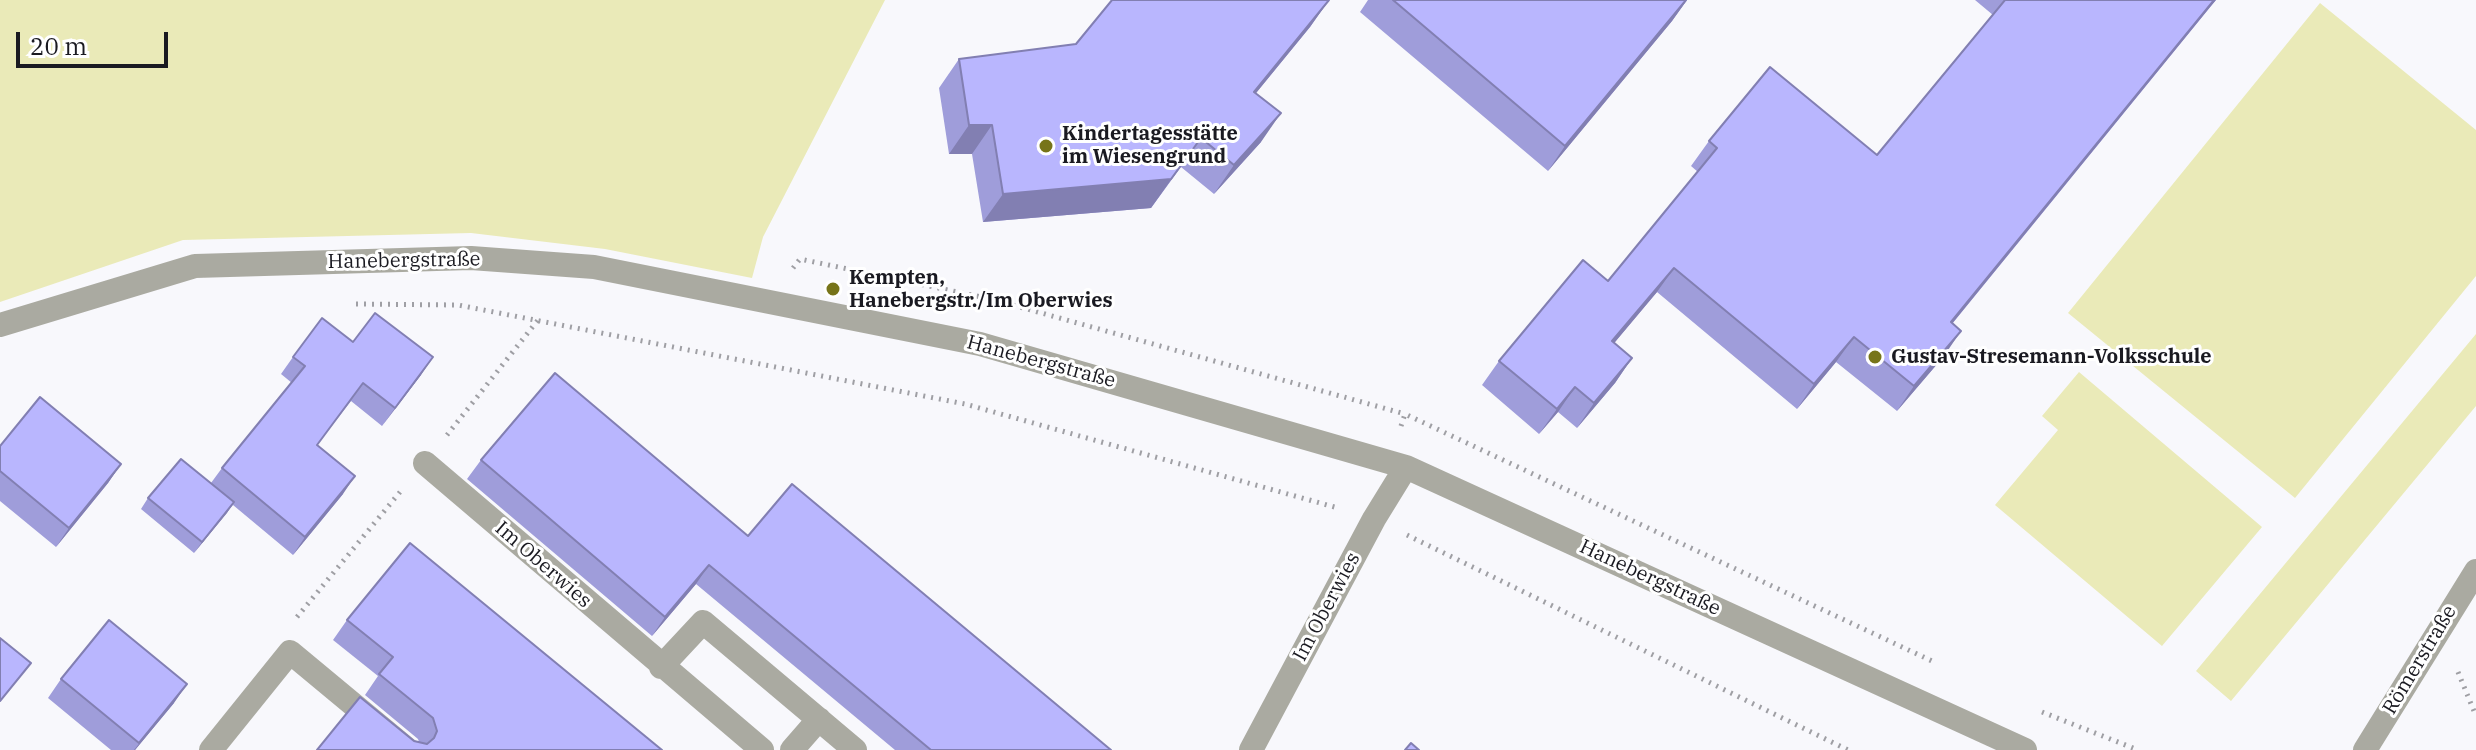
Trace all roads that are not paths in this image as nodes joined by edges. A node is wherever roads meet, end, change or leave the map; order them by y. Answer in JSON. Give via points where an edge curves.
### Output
{"nodes":[{"id":1,"x":0,"y":325,"type":"edge"},
{"id":2,"x":425,"y":463,"type":"dead end"},
{"id":3,"x":1397,"y":464,"type":"junction"},
{"id":4,"x":2476,"y":571,"type":"edge"},
{"id":5,"x":661,"y":667,"type":"junction"},
{"id":6,"x":819,"y":719,"type":"junction"},
{"id":7,"x":211,"y":750,"type":"edge"},
{"id":8,"x":408,"y":750,"type":"edge"},
{"id":9,"x":762,"y":750,"type":"edge"},
{"id":10,"x":792,"y":750,"type":"edge"},
{"id":11,"x":855,"y":750,"type":"edge"},
{"id":12,"x":1251,"y":750,"type":"edge"},
{"id":13,"x":2025,"y":750,"type":"edge"},
{"id":14,"x":2365,"y":750,"type":"edge"}],
"edges":[{"from":1,"to":3,"type":"street","name":"Hanebergstraße","via":[[195,266],[471,258],[594,267],[980,344]]},
{"from":2,"to":5,"type":"street","name":"Im Oberwies"},
{"from":3,"to":12,"type":"street","name":"Im Oberwies","via":[[1374,519]]},
{"from":3,"to":13,"type":"street","name":"Hanebergstraße"},
{"from":4,"to":14,"type":"street","name":"Römerstraße"},
{"from":5,"to":6,"type":"street","via":[[703,622]]},
{"from":5,"to":9,"type":"street","name":"Im Oberwies"},
{"from":6,"to":10,"type":"street"},
{"from":6,"to":11,"type":"street"},
{"from":7,"to":8,"type":"street","via":[[290,652]]}]}
